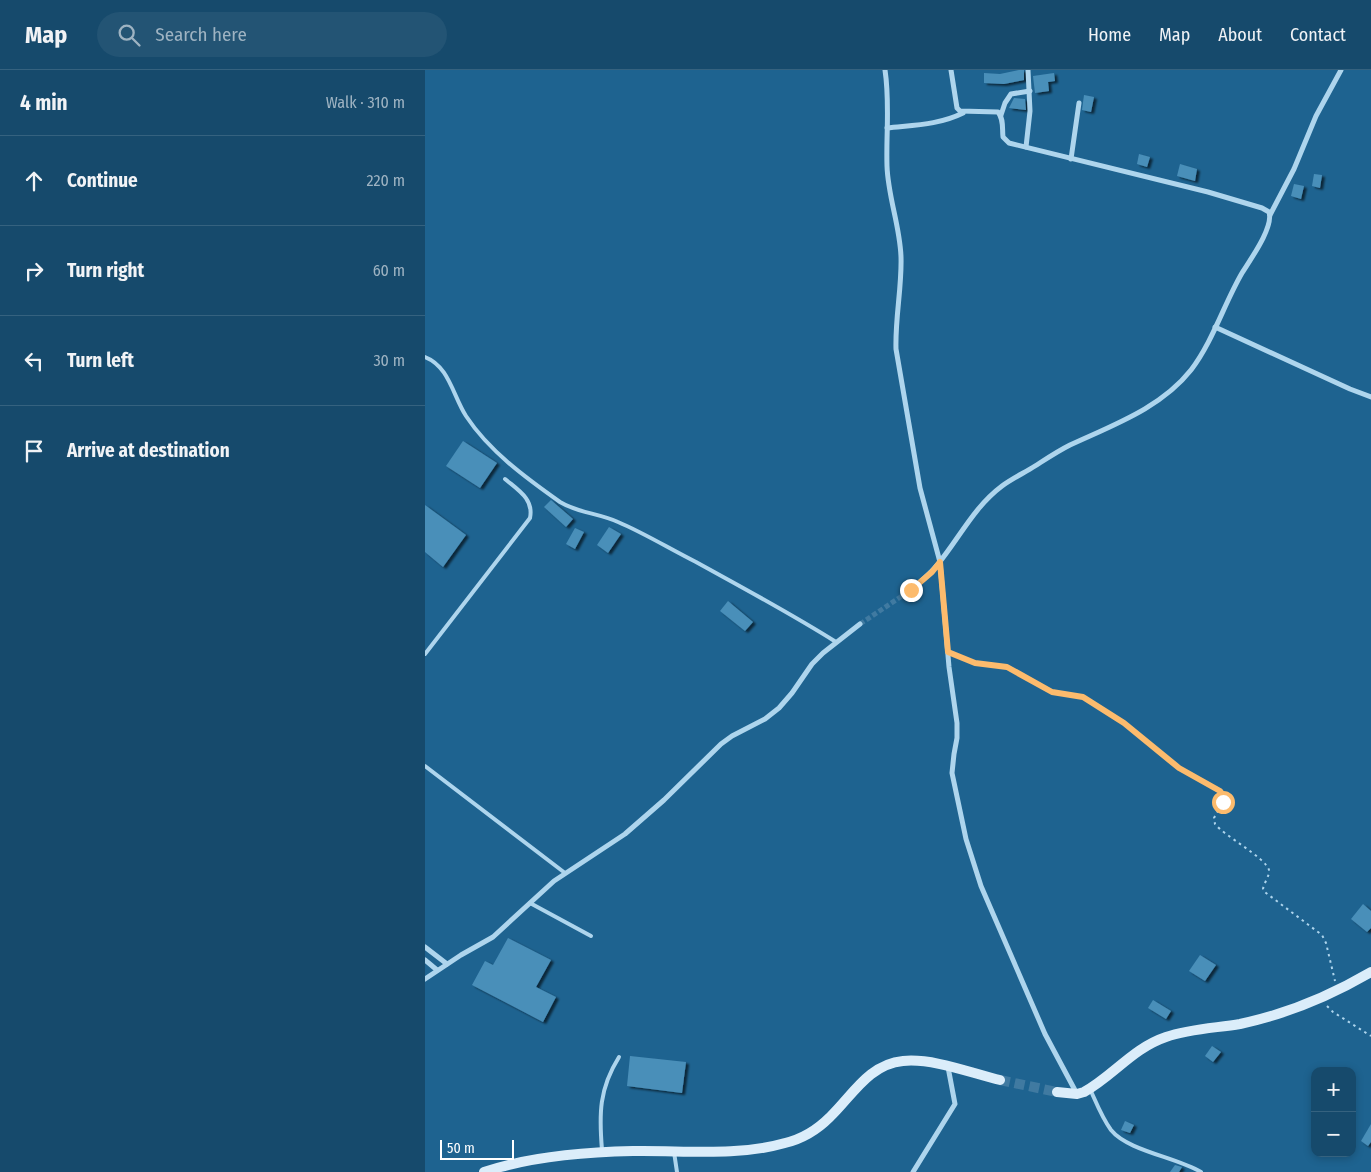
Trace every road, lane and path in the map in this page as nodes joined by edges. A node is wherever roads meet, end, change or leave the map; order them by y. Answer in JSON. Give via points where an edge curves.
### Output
{"nodes":[{"id":1,"x":885,"y":70,"type":"edge"},
{"id":2,"x":951,"y":70,"type":"edge"},
{"id":3,"x":1028,"y":70,"type":"edge"},
{"id":4,"x":1341,"y":70,"type":"edge"},
{"id":5,"x":1030,"y":91,"type":"junction"},
{"id":6,"x":1079,"y":103,"type":"dead end"},
{"id":7,"x":963,"y":112,"type":"junction"},
{"id":8,"x":1001,"y":115,"type":"junction"},
{"id":9,"x":887,"y":128,"type":"junction"},
{"id":10,"x":1026,"y":147,"type":"junction"},
{"id":11,"x":1071,"y":159,"type":"junction"},
{"id":12,"x":1270,"y":217,"type":"junction"},
{"id":13,"x":1215,"y":327,"type":"junction"},
{"id":14,"x":425,"y":357,"type":"edge"},
{"id":15,"x":1371,"y":397,"type":"edge"},
{"id":16,"x":505,"y":479,"type":"dead end"},
{"id":17,"x":940,"y":562,"type":"junction"},
{"id":18,"x":911,"y":590,"type":"tunnel mouth"},
{"id":19,"x":860,"y":624,"type":"tunnel mouth"},
{"id":20,"x":836,"y":642,"type":"junction"},
{"id":21,"x":948,"y":652,"type":"junction"},
{"id":22,"x":425,"y":654,"type":"edge"},
{"id":23,"x":425,"y":766,"type":"edge"},
{"id":24,"x":565,"y":873,"type":"junction"},
{"id":25,"x":530,"y":904,"type":"junction"},
{"id":26,"x":591,"y":936,"type":"dead end"},
{"id":27,"x":425,"y":946,"type":"edge"},
{"id":28,"x":425,"y":960,"type":"edge"},
{"id":29,"x":447,"y":964,"type":"junction"},
{"id":30,"x":437,"y":970,"type":"junction"},
{"id":31,"x":1371,"y":972,"type":"edge"},
{"id":32,"x":425,"y":979,"type":"edge"},
{"id":33,"x":1336,"y":991,"type":"junction"},
{"id":34,"x":1320,"y":999,"type":"junction"},
{"id":35,"x":1371,"y":1036,"type":"edge"},
{"id":36,"x":619,"y":1057,"type":"dead end"},
{"id":37,"x":948,"y":1067,"type":"junction"},
{"id":38,"x":1000,"y":1080,"type":"tunnel mouth"},
{"id":39,"x":1090,"y":1089,"type":"junction"},
{"id":40,"x":1057,"y":1092,"type":"tunnel mouth"},
{"id":41,"x":1077,"y":1094,"type":"junction"},
{"id":42,"x":674,"y":1151,"type":"junction"},
{"id":43,"x":602,"y":1152,"type":"junction"},
{"id":44,"x":484,"y":1172,"type":"edge"},
{"id":45,"x":677,"y":1172,"type":"edge"},
{"id":46,"x":913,"y":1172,"type":"edge"},
{"id":47,"x":1201,"y":1172,"type":"edge"}],
"edges":[{"from":1,"to":9,"type":"street"},
{"from":2,"to":7,"type":"street","via":[[957,108]]},
{"from":3,"to":5,"type":"street"},
{"from":4,"to":12,"type":"street","via":[[1316,116]]},
{"from":5,"to":8,"type":"street","via":[[1011,94]]},
{"from":5,"to":10,"type":"street"},
{"from":6,"to":11,"type":"street"},
{"from":7,"to":8,"type":"street","via":[[993,111]]},
{"from":7,"to":9,"type":"street","via":[[931,123]]},
{"from":8,"to":10,"type":"street","via":[[1005,141]]},
{"from":9,"to":17,"type":"street","via":[[889,190],[901,255],[896,348],[920,488]]},
{"from":10,"to":11,"type":"street"},
{"from":11,"to":12,"type":"street","via":[[1208,192],[1262,208],[1269,212]]},
{"from":12,"to":13,"type":"street","via":[[1268,227]]},
{"from":13,"to":15,"type":"street"},
{"from":13,"to":17,"type":"street","via":[[1191,370],[1163,397],[1122,422],[1069,446],[1003,486],[981,504]]},
{"from":14,"to":20,"type":"lane","via":[[444,372],[455,398],[477,431],[496,451],[560,502],[583,513],[616,521],[648,537]]},
{"from":16,"to":22,"type":"lane","via":[[530,503],[530,518]]},
{"from":17,"to":18,"type":"street"},
{"from":17,"to":21,"type":"street"},
{"from":19,"to":20,"type":"street"},
{"from":20,"to":24,"type":"street","via":[[812,664],[779,708],[721,744],[625,834]]},
{"from":21,"to":33,"type":"path","via":[[975,663],[1007,667],[1052,692],[1083,697],[1124,723],[1179,768],[1220,791],[1224,800],[1214,818],[1215,824],[1268,868],[1263,889],[1266,893],[1322,935],[1330,956]]},
{"from":21,"to":41,"type":"street","via":[[957,723],[952,773],[973,863],[1027,993]]},
{"from":23,"to":24,"type":"lane"},
{"from":24,"to":25,"type":"street"},
{"from":25,"to":26,"type":"lane"},
{"from":25,"to":29,"type":"street","via":[[493,937]]},
{"from":27,"to":29,"type":"street"},
{"from":28,"to":30,"type":"street"},
{"from":29,"to":30,"type":"street"},
{"from":30,"to":32,"type":"street"},
{"from":31,"to":33,"type":"street"},
{"from":33,"to":34,"type":"street"},
{"from":34,"to":35,"type":"path","via":[[1333,1012]]},
{"from":34,"to":39,"type":"street","via":[[1243,1023],[1167,1036],[1136,1052]]},
{"from":36,"to":43,"type":"lane","via":[[603,1090]]},
{"from":37,"to":38,"type":"street"},
{"from":37,"to":42,"type":"street","via":[[912,1061],[889,1064],[862,1082],[818,1128],[784,1144],[737,1151]]},
{"from":37,"to":46,"type":"street","via":[[955,1104]]},
{"from":39,"to":41,"type":"street"},
{"from":39,"to":47,"type":"lane","via":[[1117,1136]]},
{"from":40,"to":41,"type":"street"},
{"from":42,"to":43,"type":"street"},
{"from":42,"to":45,"type":"lane"},
{"from":43,"to":44,"type":"street","via":[[551,1157]]}]}
